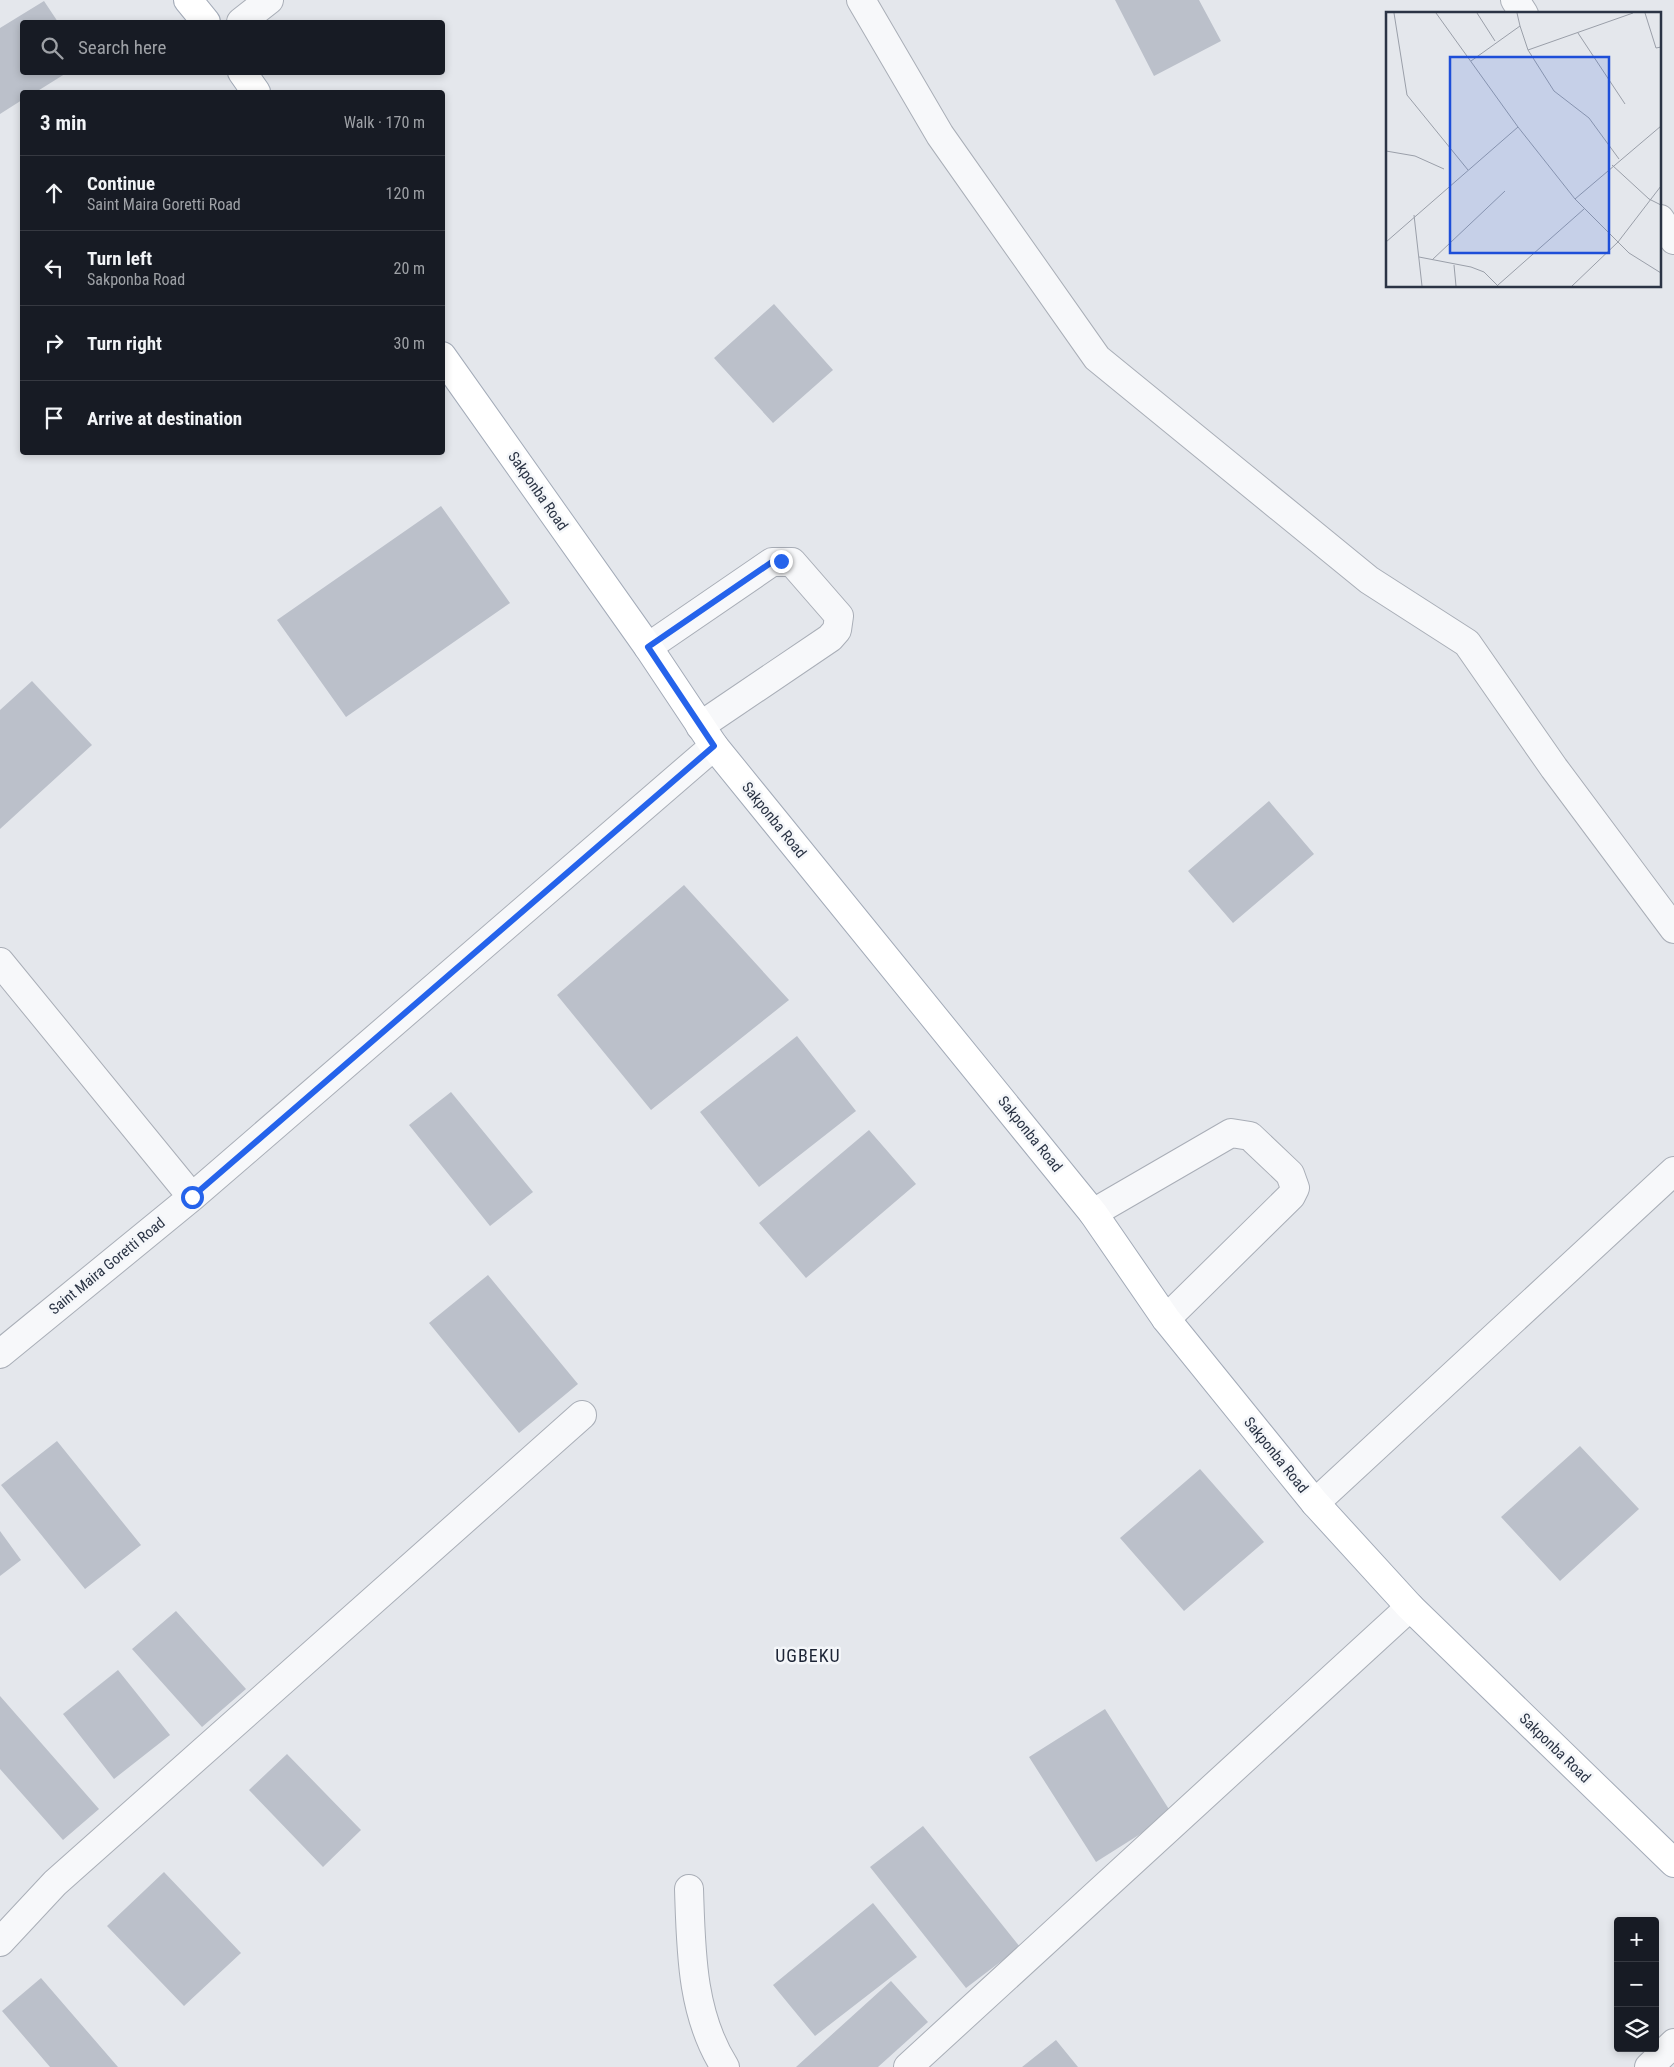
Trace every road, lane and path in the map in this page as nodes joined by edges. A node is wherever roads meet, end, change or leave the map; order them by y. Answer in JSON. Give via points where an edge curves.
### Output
{"nodes":[{"id":1,"x":188,"y":0,"type":"edge"},
{"id":2,"x":269,"y":0,"type":"edge"},
{"id":3,"x":861,"y":0,"type":"edge"},
{"id":4,"x":1515,"y":0,"type":"edge"},
{"id":5,"x":1523,"y":12,"type":"edge"},
{"id":6,"x":204,"y":20,"type":"edge"},
{"id":7,"x":244,"y":20,"type":"edge"},
{"id":8,"x":244,"y":75,"type":"edge"},
{"id":9,"x":255,"y":90,"type":"edge"},
{"id":10,"x":1662,"y":222,"type":"edge"},
{"id":11,"x":1674,"y":240,"type":"edge"},
{"id":12,"x":445,"y":360,"type":"edge"},
{"id":13,"x":648,"y":647,"type":"junction"},
{"id":14,"x":707,"y":736,"type":"junction"},
{"id":15,"x":1674,"y":929,"type":"edge"},
{"id":16,"x":0,"y":962,"type":"edge"},
{"id":17,"x":1674,"y":1171,"type":"edge"},
{"id":18,"x":192,"y":1197,"type":"junction"},
{"id":19,"x":1093,"y":1213,"type":"junction"},
{"id":20,"x":1166,"y":1319,"type":"junction"},
{"id":21,"x":0,"y":1354,"type":"edge"},
{"id":22,"x":582,"y":1415,"type":"dead end"},
{"id":23,"x":1315,"y":1503,"type":"junction"},
{"id":24,"x":1410,"y":1607,"type":"junction"},
{"id":25,"x":1674,"y":1863,"type":"edge"},
{"id":26,"x":689,"y":1889,"type":"dead end"},
{"id":27,"x":0,"y":1942,"type":"edge"},
{"id":28,"x":1674,"y":2043,"type":"edge"},
{"id":29,"x":725,"y":2067,"type":"edge"},
{"id":30,"x":908,"y":2067,"type":"edge"},
{"id":31,"x":1649,"y":2067,"type":"edge"}],
"edges":[{"from":1,"to":6,"type":"main road"},
{"from":2,"to":7,"type":"street"},
{"from":3,"to":15,"type":"street","via":[[940,135],[1097,358],[1369,580],[1467,643],[1554,768]]},
{"from":4,"to":5,"type":"street"},
{"from":8,"to":9,"type":"main road"},
{"from":10,"to":11,"type":"street"},
{"from":12,"to":13,"type":"main road","name":"Sakponba Road"},
{"from":13,"to":14,"type":"main road","name":"Sakponba Road"},
{"from":13,"to":14,"type":"street","name":"Saint Maira Goretti Road","via":[[772,562],[792,562],[839,616],[837,630],[830,638]]},
{"from":14,"to":18,"type":"street","name":"Saint Maira Goretti Road"},
{"from":14,"to":19,"type":"main road","name":"Sakponba Road"},
{"from":16,"to":18,"type":"street"},
{"from":17,"to":23,"type":"street"},
{"from":18,"to":21,"type":"street","name":"Saint Maira Goretti Road"},
{"from":19,"to":20,"type":"main road","name":"Sakponba Road"},
{"from":19,"to":20,"type":"street","via":[[1231,1133],[1250,1136],[1290,1174],[1295,1188],[1291,1196]]},
{"from":20,"to":23,"type":"main road","name":"Sakponba Road"},
{"from":22,"to":27,"type":"street","via":[[55,1884]]},
{"from":23,"to":24,"type":"main road","name":"Sakponba Road"},
{"from":24,"to":25,"type":"main road","name":"Sakponba Road"},
{"from":24,"to":30,"type":"street"},
{"from":26,"to":29,"type":"street","via":[[692,1971],[711,2046]]},
{"from":28,"to":31,"type":"street"}]}
